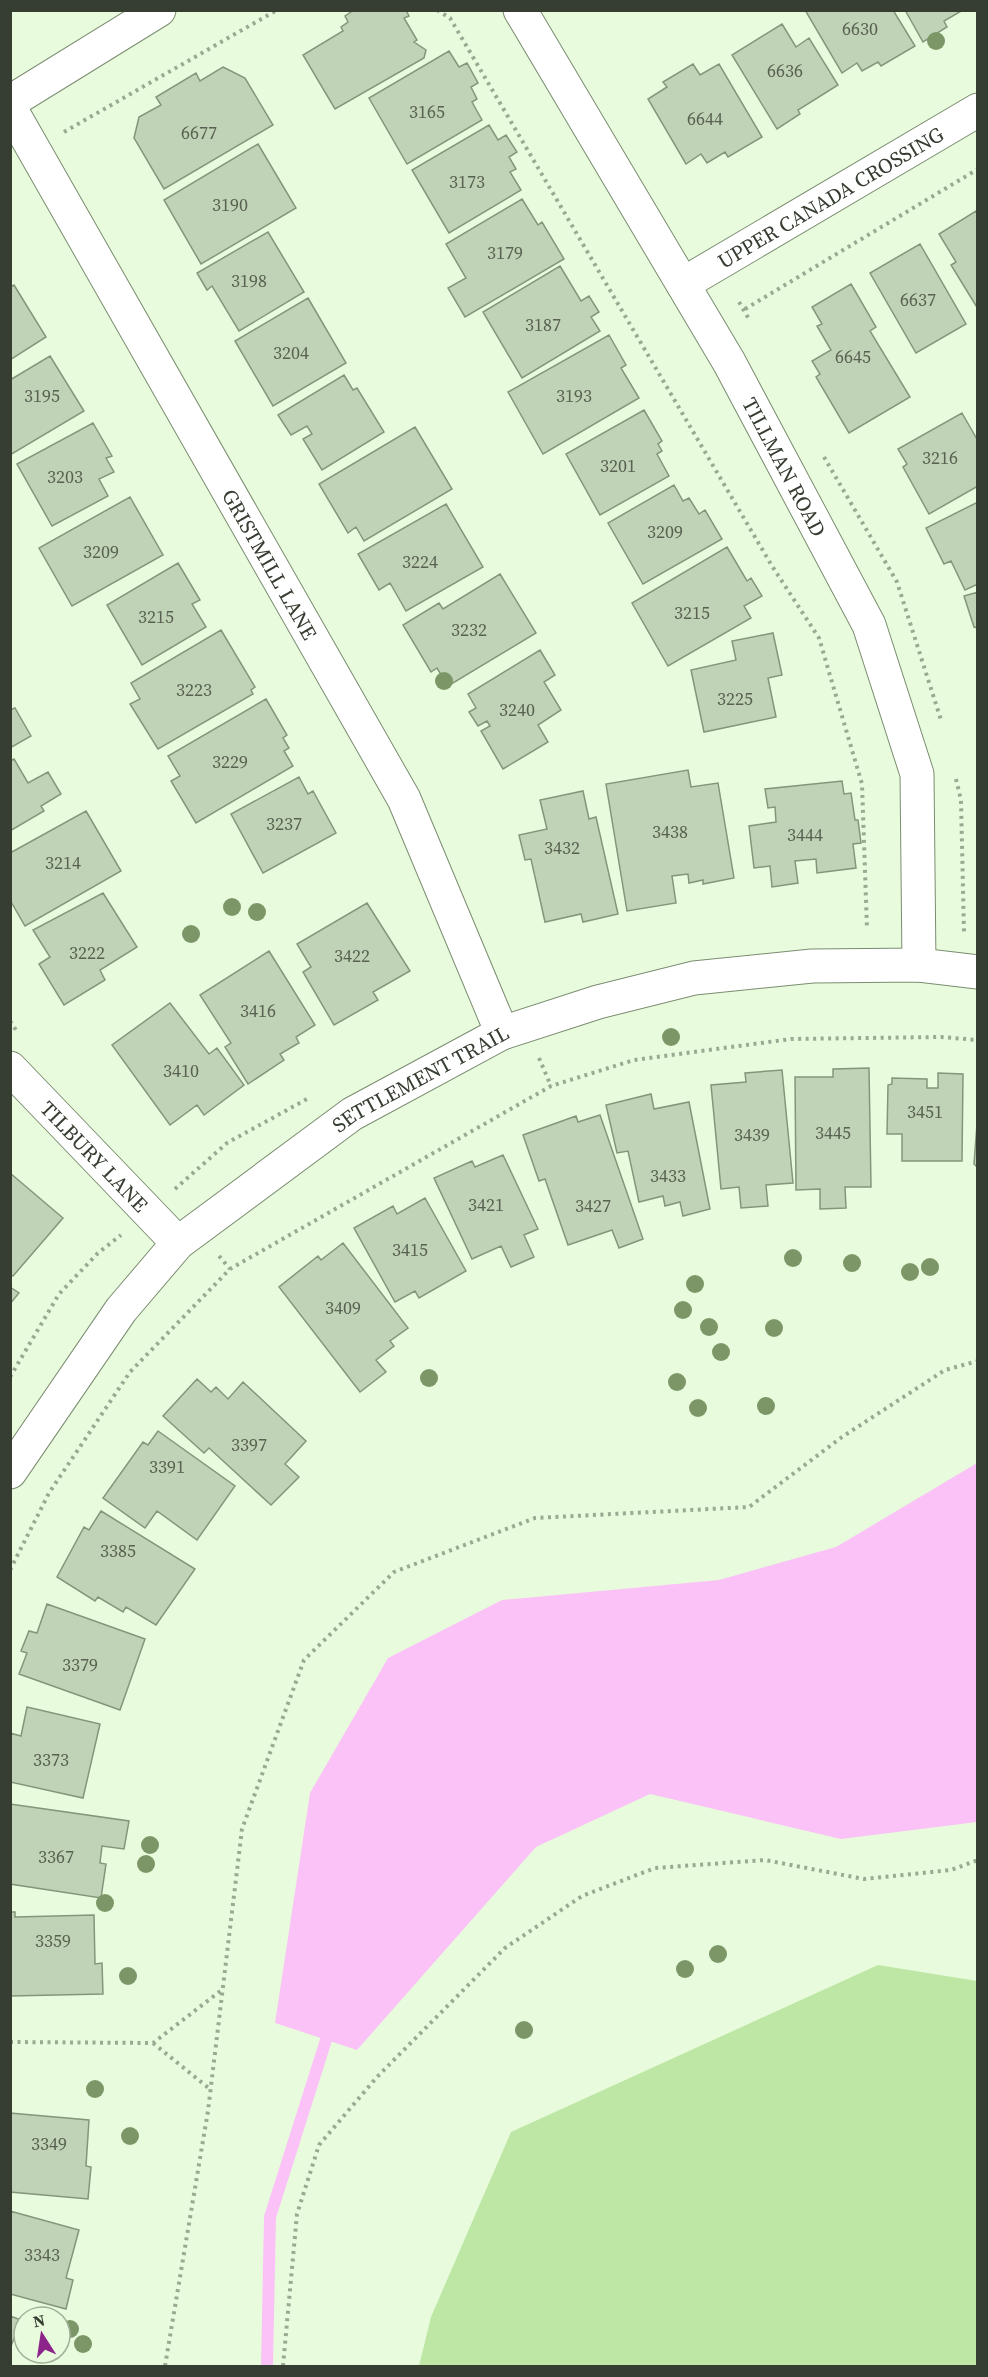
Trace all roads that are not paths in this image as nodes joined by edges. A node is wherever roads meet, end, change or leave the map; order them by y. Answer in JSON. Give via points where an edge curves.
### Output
{"nodes":[{"id":1,"x":159,"y":10,"type":"edge"},
{"id":2,"x":520,"y":10,"type":"edge"},
{"id":3,"x":10,"y":102,"type":"edge"},
{"id":4,"x":10,"y":108,"type":"edge"},
{"id":5,"x":978,"y":110,"type":"edge"},
{"id":6,"x":682,"y":284,"type":"junction"},
{"id":7,"x":919,"y":965,"type":"junction"},
{"id":8,"x":978,"y":972,"type":"edge"},
{"id":9,"x":502,"y":1033,"type":"junction"},
{"id":10,"x":10,"y":1068,"type":"edge"},
{"id":11,"x":178,"y":1243,"type":"junction"},
{"id":12,"x":10,"y":1472,"type":"edge"}],
"edges":[{"from":1,"to":3,"type":"street"},
{"from":2,"to":6,"type":"street","name":"TILLMAN ROAD"},
{"from":4,"to":9,"type":"street","name":"GRISTMILL LANE","via":[[404,799]]},
{"from":5,"to":6,"type":"street","name":"UPPER CANADA CROSSING"},
{"from":6,"to":7,"type":"street","name":"TILLMAN ROAD","via":[[729,362],[869,625],[917,774]]},
{"from":7,"to":8,"type":"street","name":"SETTLEMENT TRAIL"},
{"from":7,"to":9,"type":"street","name":"SETTLEMENT TRAIL","via":[[812,966],[694,978],[598,1002]]},
{"from":9,"to":11,"type":"street","name":"SETTLEMENT TRAIL","via":[[352,1114]]},
{"from":10,"to":11,"type":"street","name":"TILBURY LANE"},
{"from":11,"to":12,"type":"street","name":"SETTLEMENT TRAIL","via":[[121,1310]]}]}
